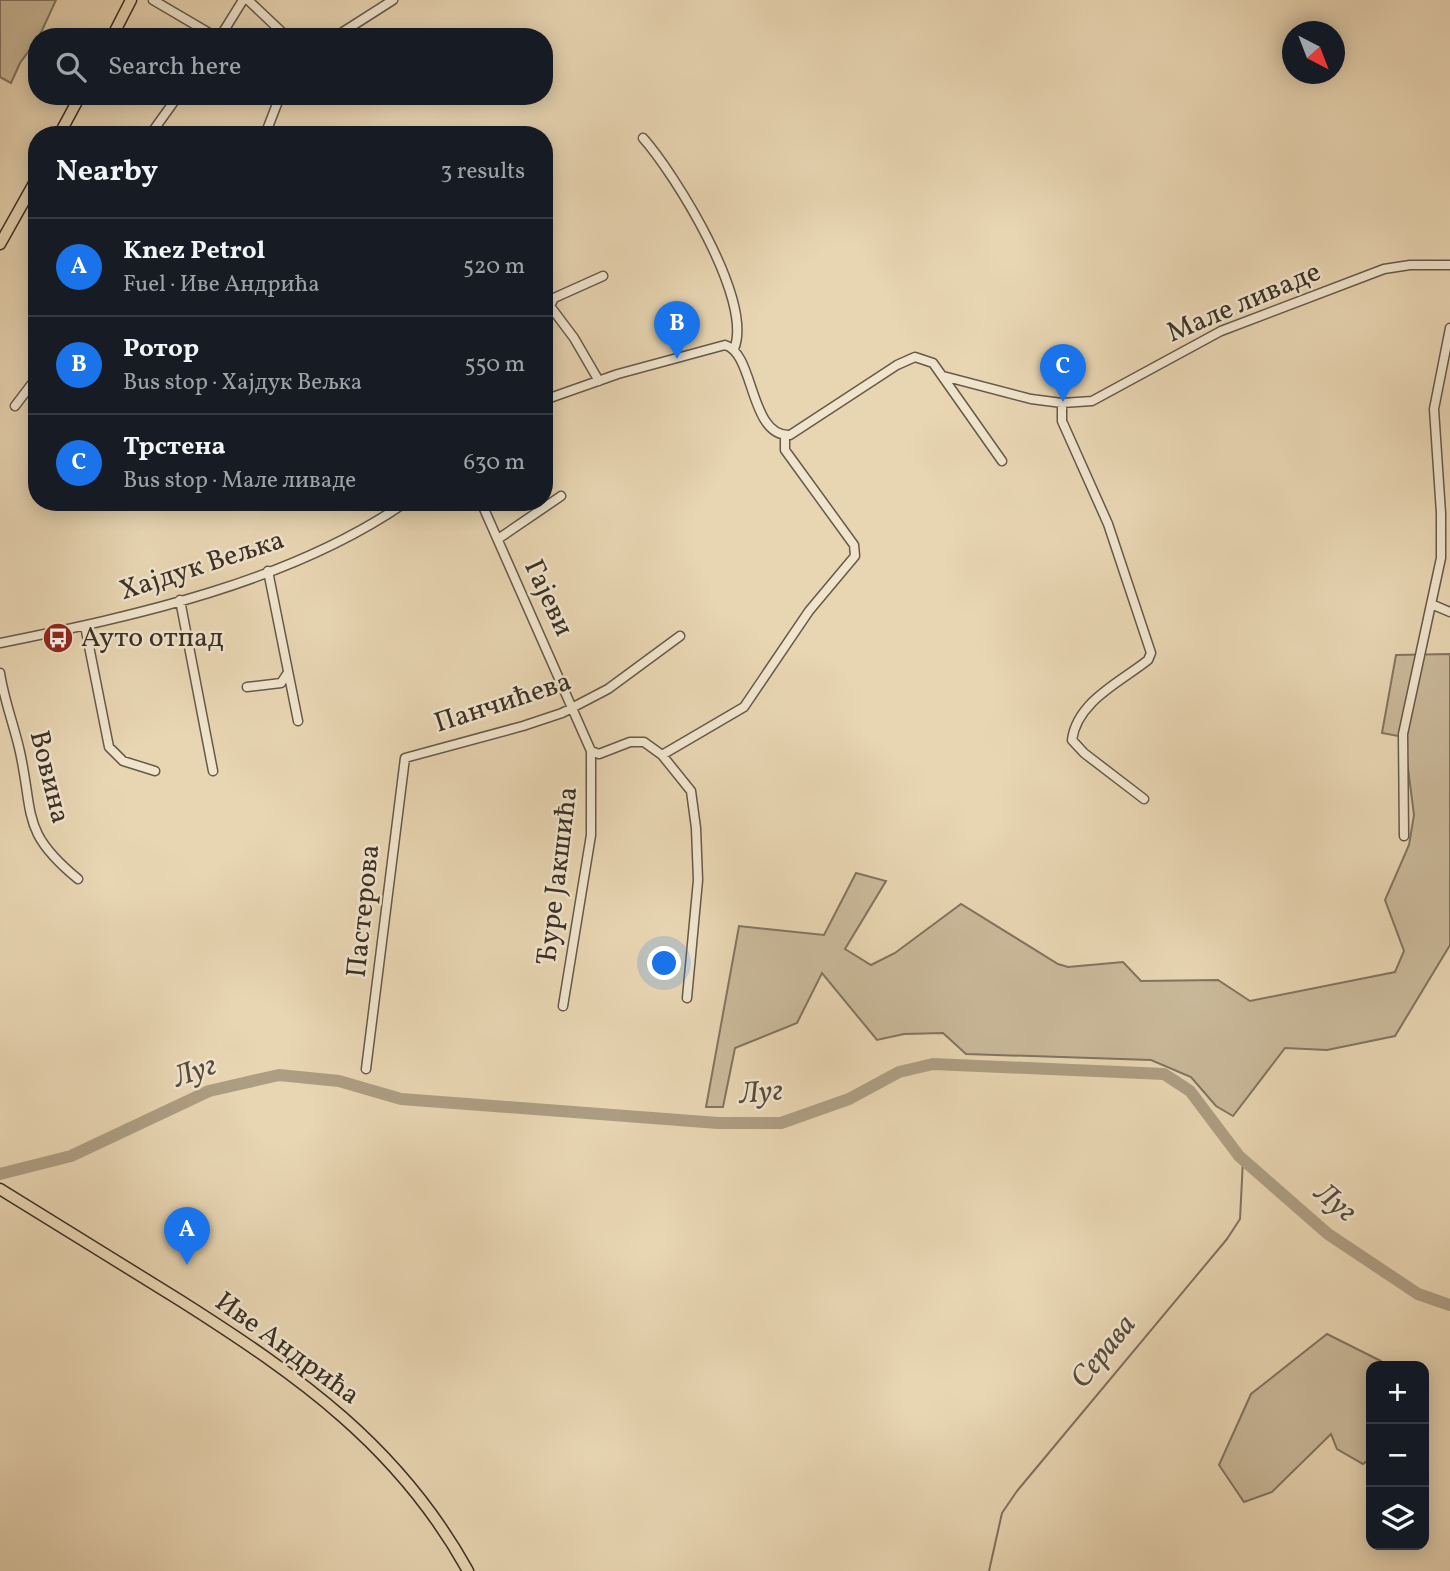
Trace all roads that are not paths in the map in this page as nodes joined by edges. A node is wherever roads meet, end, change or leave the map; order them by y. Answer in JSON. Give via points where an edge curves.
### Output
{"nodes":[{"id":1,"x":131,"y":0,"type":"edge"},
{"id":2,"x":153,"y":0,"type":"edge"},
{"id":3,"x":246,"y":0,"type":"edge"},
{"id":4,"x":393,"y":0,"type":"edge"},
{"id":5,"x":117,"y":28,"type":"edge"},
{"id":6,"x":202,"y":28,"type":"edge"},
{"id":7,"x":225,"y":28,"type":"edge"},
{"id":8,"x":277,"y":28,"type":"edge"},
{"id":9,"x":349,"y":28,"type":"edge"},
{"id":10,"x":75,"y":105,"type":"edge"},
{"id":11,"x":172,"y":105,"type":"edge"},
{"id":12,"x":277,"y":105,"type":"edge"},
{"id":13,"x":65,"y":126,"type":"edge"},
{"id":14,"x":156,"y":126,"type":"edge"},
{"id":15,"x":268,"y":126,"type":"edge"},
{"id":16,"x":643,"y":138,"type":"dead end"},
{"id":17,"x":28,"y":194,"type":"edge"},
{"id":18,"x":0,"y":244,"type":"edge"},
{"id":19,"x":1450,"y":265,"type":"edge"},
{"id":20,"x":603,"y":276,"type":"dead end"},
{"id":21,"x":553,"y":300,"type":"edge"},
{"id":22,"x":553,"y":310,"type":"edge"},
{"id":23,"x":1450,"y":328,"type":"edge"},
{"id":24,"x":734,"y":349,"type":"junction"},
{"id":25,"x":943,"y":375,"type":"junction"},
{"id":26,"x":599,"y":381,"type":"junction"},
{"id":27,"x":28,"y":389,"type":"edge"},
{"id":28,"x":553,"y":397,"type":"edge"},
{"id":29,"x":1062,"y":403,"type":"junction"},
{"id":30,"x":15,"y":407,"type":"dead end"},
{"id":31,"x":785,"y":436,"type":"junction"},
{"id":32,"x":1002,"y":461,"type":"dead end"},
{"id":33,"x":561,"y":496,"type":"dead end"},
{"id":34,"x":553,"y":501,"type":"edge"},
{"id":35,"x":391,"y":511,"type":"edge"},
{"id":36,"x":485,"y":511,"type":"edge"},
{"id":37,"x":539,"y":511,"type":"edge"},
{"id":38,"x":498,"y":539,"type":"junction"},
{"id":39,"x":268,"y":571,"type":"junction"},
{"id":40,"x":180,"y":600,"type":"junction"},
{"id":41,"x":1431,"y":604,"type":"junction"},
{"id":42,"x":1450,"y":612,"type":"edge"},
{"id":43,"x":85,"y":626,"type":"junction"},
{"id":44,"x":680,"y":636,"type":"dead end"},
{"id":45,"x":0,"y":643,"type":"edge"},
{"id":46,"x":0,"y":673,"type":"edge"},
{"id":47,"x":287,"y":674,"type":"junction"},
{"id":48,"x":247,"y":687,"type":"dead end"},
{"id":49,"x":573,"y":706,"type":"junction"},
{"id":50,"x":298,"y":721,"type":"dead end"},
{"id":51,"x":592,"y":751,"type":"junction"},
{"id":52,"x":662,"y":755,"type":"junction"},
{"id":53,"x":405,"y":758,"type":"joint"},
{"id":54,"x":155,"y":771,"type":"dead end"},
{"id":55,"x":213,"y":771,"type":"dead end"},
{"id":56,"x":1144,"y":799,"type":"dead end"},
{"id":57,"x":1404,"y":836,"type":"dead end"},
{"id":58,"x":78,"y":879,"type":"dead end"},
{"id":59,"x":687,"y":998,"type":"dead end"},
{"id":60,"x":563,"y":1006,"type":"dead end"},
{"id":61,"x":366,"y":1069,"type":"dead end"},
{"id":62,"x":5,"y":1192,"type":"edge"},
{"id":63,"x":468,"y":1571,"type":"edge"}],
"edges":[{"from":1,"to":5,"type":"main road"},
{"from":2,"to":6,"type":"street"},
{"from":3,"to":7,"type":"street"},
{"from":3,"to":8,"type":"street"},
{"from":4,"to":9,"type":"street"},
{"from":10,"to":13,"type":"main road"},
{"from":11,"to":14,"type":"street"},
{"from":12,"to":15,"type":"street"},
{"from":16,"to":24,"type":"street","via":[[697,215],[733,304],[738,340]]},
{"from":17,"to":18,"type":"main road"},
{"from":19,"to":29,"type":"street","name":"Мале ливаде","via":[[1384,270],[1221,331],[1100,398]]},
{"from":20,"to":21,"type":"street"},
{"from":22,"to":26,"type":"street"},
{"from":23,"to":41,"type":"street","via":[[1434,409],[1441,558]]},
{"from":24,"to":26,"type":"street","via":[[719,346]]},
{"from":24,"to":31,"type":"street","via":[[769,425]]},
{"from":25,"to":29,"type":"street","via":[[1004,394]]},
{"from":25,"to":31,"type":"street","via":[[933,363],[915,357],[907,360]]},
{"from":25,"to":32,"type":"street"},
{"from":26,"to":28,"type":"street"},
{"from":27,"to":30,"type":"street"},
{"from":29,"to":56,"type":"street","via":[[1062,421],[1108,524],[1151,653],[1099,696],[1072,740]]},
{"from":31,"to":52,"type":"street","via":[[785,450],[854,545],[855,556],[809,611],[744,707]]},
{"from":33,"to":34,"type":"street"},
{"from":35,"to":39,"type":"street","name":"Хајдук Вељка","via":[[338,542]]},
{"from":36,"to":38,"type":"street","name":"Гајеви"},
{"from":37,"to":38,"type":"street"},
{"from":38,"to":49,"type":"street","name":"Гајеви"},
{"from":39,"to":40,"type":"street","name":"Хајдук Вељка"},
{"from":39,"to":47,"type":"street"},
{"from":40,"to":43,"type":"street","name":"Хајдук Вељка"},
{"from":40,"to":55,"type":"street"},
{"from":41,"to":42,"type":"street"},
{"from":41,"to":57,"type":"street","via":[[1403,734]]},
{"from":43,"to":45,"type":"street","name":"Хајдук Вељка"},
{"from":43,"to":54,"type":"street","via":[[109,747],[122,761]]},
{"from":44,"to":49,"type":"street","name":"Панчићева","via":[[608,689]]},
{"from":46,"to":58,"type":"street","name":"Вовина","via":[[21,754],[33,827]]},
{"from":47,"to":48,"type":"street","via":[[281,683]]},
{"from":47,"to":50,"type":"street"},
{"from":49,"to":51,"type":"street","name":"Гајеви"},
{"from":49,"to":53,"type":"street","name":"Панчићева","via":[[523,726]]},
{"from":51,"to":52,"type":"street","via":[[604,753],[637,740]]},
{"from":51,"to":60,"type":"street","name":"Ђуре Јакшића","via":[[591,835]]},
{"from":52,"to":59,"type":"street","via":[[690,787],[696,828],[696,920]]},
{"from":53,"to":61,"type":"street","name":"Пастерова"},
{"from":62,"to":63,"type":"main road","name":"Иве Андрића","via":[[256,1349],[337,1409],[416,1492]]}]}
